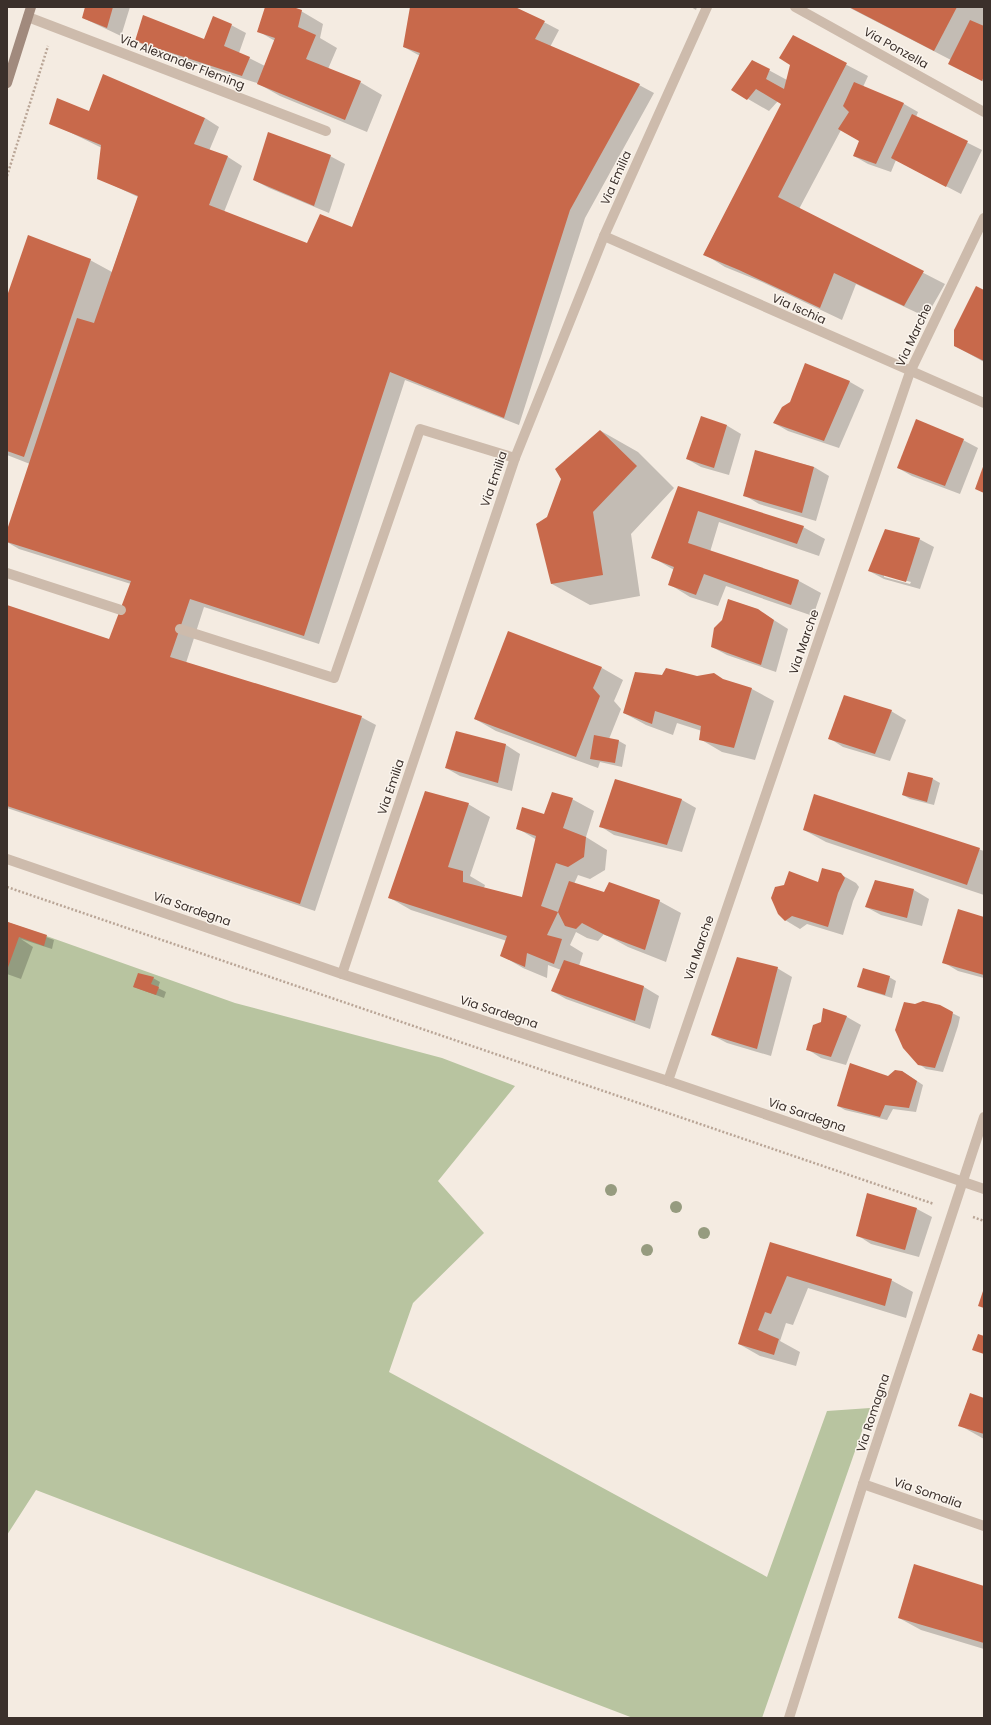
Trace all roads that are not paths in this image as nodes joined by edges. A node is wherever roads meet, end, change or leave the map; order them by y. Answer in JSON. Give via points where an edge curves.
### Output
{"nodes":[{"id":1,"x":707,"y":7,"type":"edge"},
{"id":2,"x":795,"y":7,"type":"edge"},
{"id":3,"x":30,"y":12,"type":"edge"},
{"id":4,"x":7,"y":83,"type":"edge"},
{"id":5,"x":984,"y":112,"type":"edge"},
{"id":6,"x":326,"y":131,"type":"dead end"},
{"id":7,"x":984,"y":218,"type":"edge"},
{"id":8,"x":604,"y":236,"type":"junction"},
{"id":9,"x":910,"y":372,"type":"junction"},
{"id":10,"x":984,"y":403,"type":"edge"},
{"id":11,"x":515,"y":458,"type":"junction"},
{"id":12,"x":7,"y":573,"type":"edge"},
{"id":13,"x":121,"y":610,"type":"dead end"},
{"id":14,"x":180,"y":629,"type":"dead end"},
{"id":15,"x":7,"y":859,"type":"edge"},
{"id":16,"x":342,"y":974,"type":"junction"},
{"id":17,"x":668,"y":1081,"type":"junction"},
{"id":18,"x":984,"y":1117,"type":"edge"},
{"id":19,"x":962,"y":1181,"type":"junction"},
{"id":20,"x":984,"y":1189,"type":"edge"},
{"id":21,"x":864,"y":1484,"type":"junction"},
{"id":22,"x":984,"y":1526,"type":"edge"},
{"id":23,"x":790,"y":1718,"type":"edge"}],
"edges":[{"from":1,"to":8,"type":"street","name":"Via Emilia"},
{"from":2,"to":5,"type":"street","name":"Via Ponzella"},
{"from":3,"to":4,"type":"street"},
{"from":3,"to":6,"type":"street","name":"Via Alexander Fleming","via":[[55,26]]},
{"from":7,"to":9,"type":"street","name":"Via Marche"},
{"from":8,"to":9,"type":"street","name":"Via Ischia"},
{"from":8,"to":11,"type":"street","name":"Via Emilia"},
{"from":9,"to":10,"type":"street","name":"Via Ischia"},
{"from":9,"to":17,"type":"street","name":"Via Marche"},
{"from":11,"to":14,"type":"street","via":[[420,429],[334,678]]},
{"from":11,"to":16,"type":"street","name":"Via Emilia"},
{"from":12,"to":13,"type":"street"},
{"from":15,"to":16,"type":"street","name":"Via Sardegna"},
{"from":16,"to":17,"type":"street","name":"Via Sardegna"},
{"from":17,"to":19,"type":"street","name":"Via Sardegna"},
{"from":18,"to":19,"type":"street","name":"Via Romagna"},
{"from":19,"to":20,"type":"street","name":"Via Sardegna"},
{"from":19,"to":21,"type":"street","name":"Via Romagna"},
{"from":21,"to":22,"type":"street","name":"Via Somalia"},
{"from":21,"to":23,"type":"street","name":"Via Romagna"}]}
